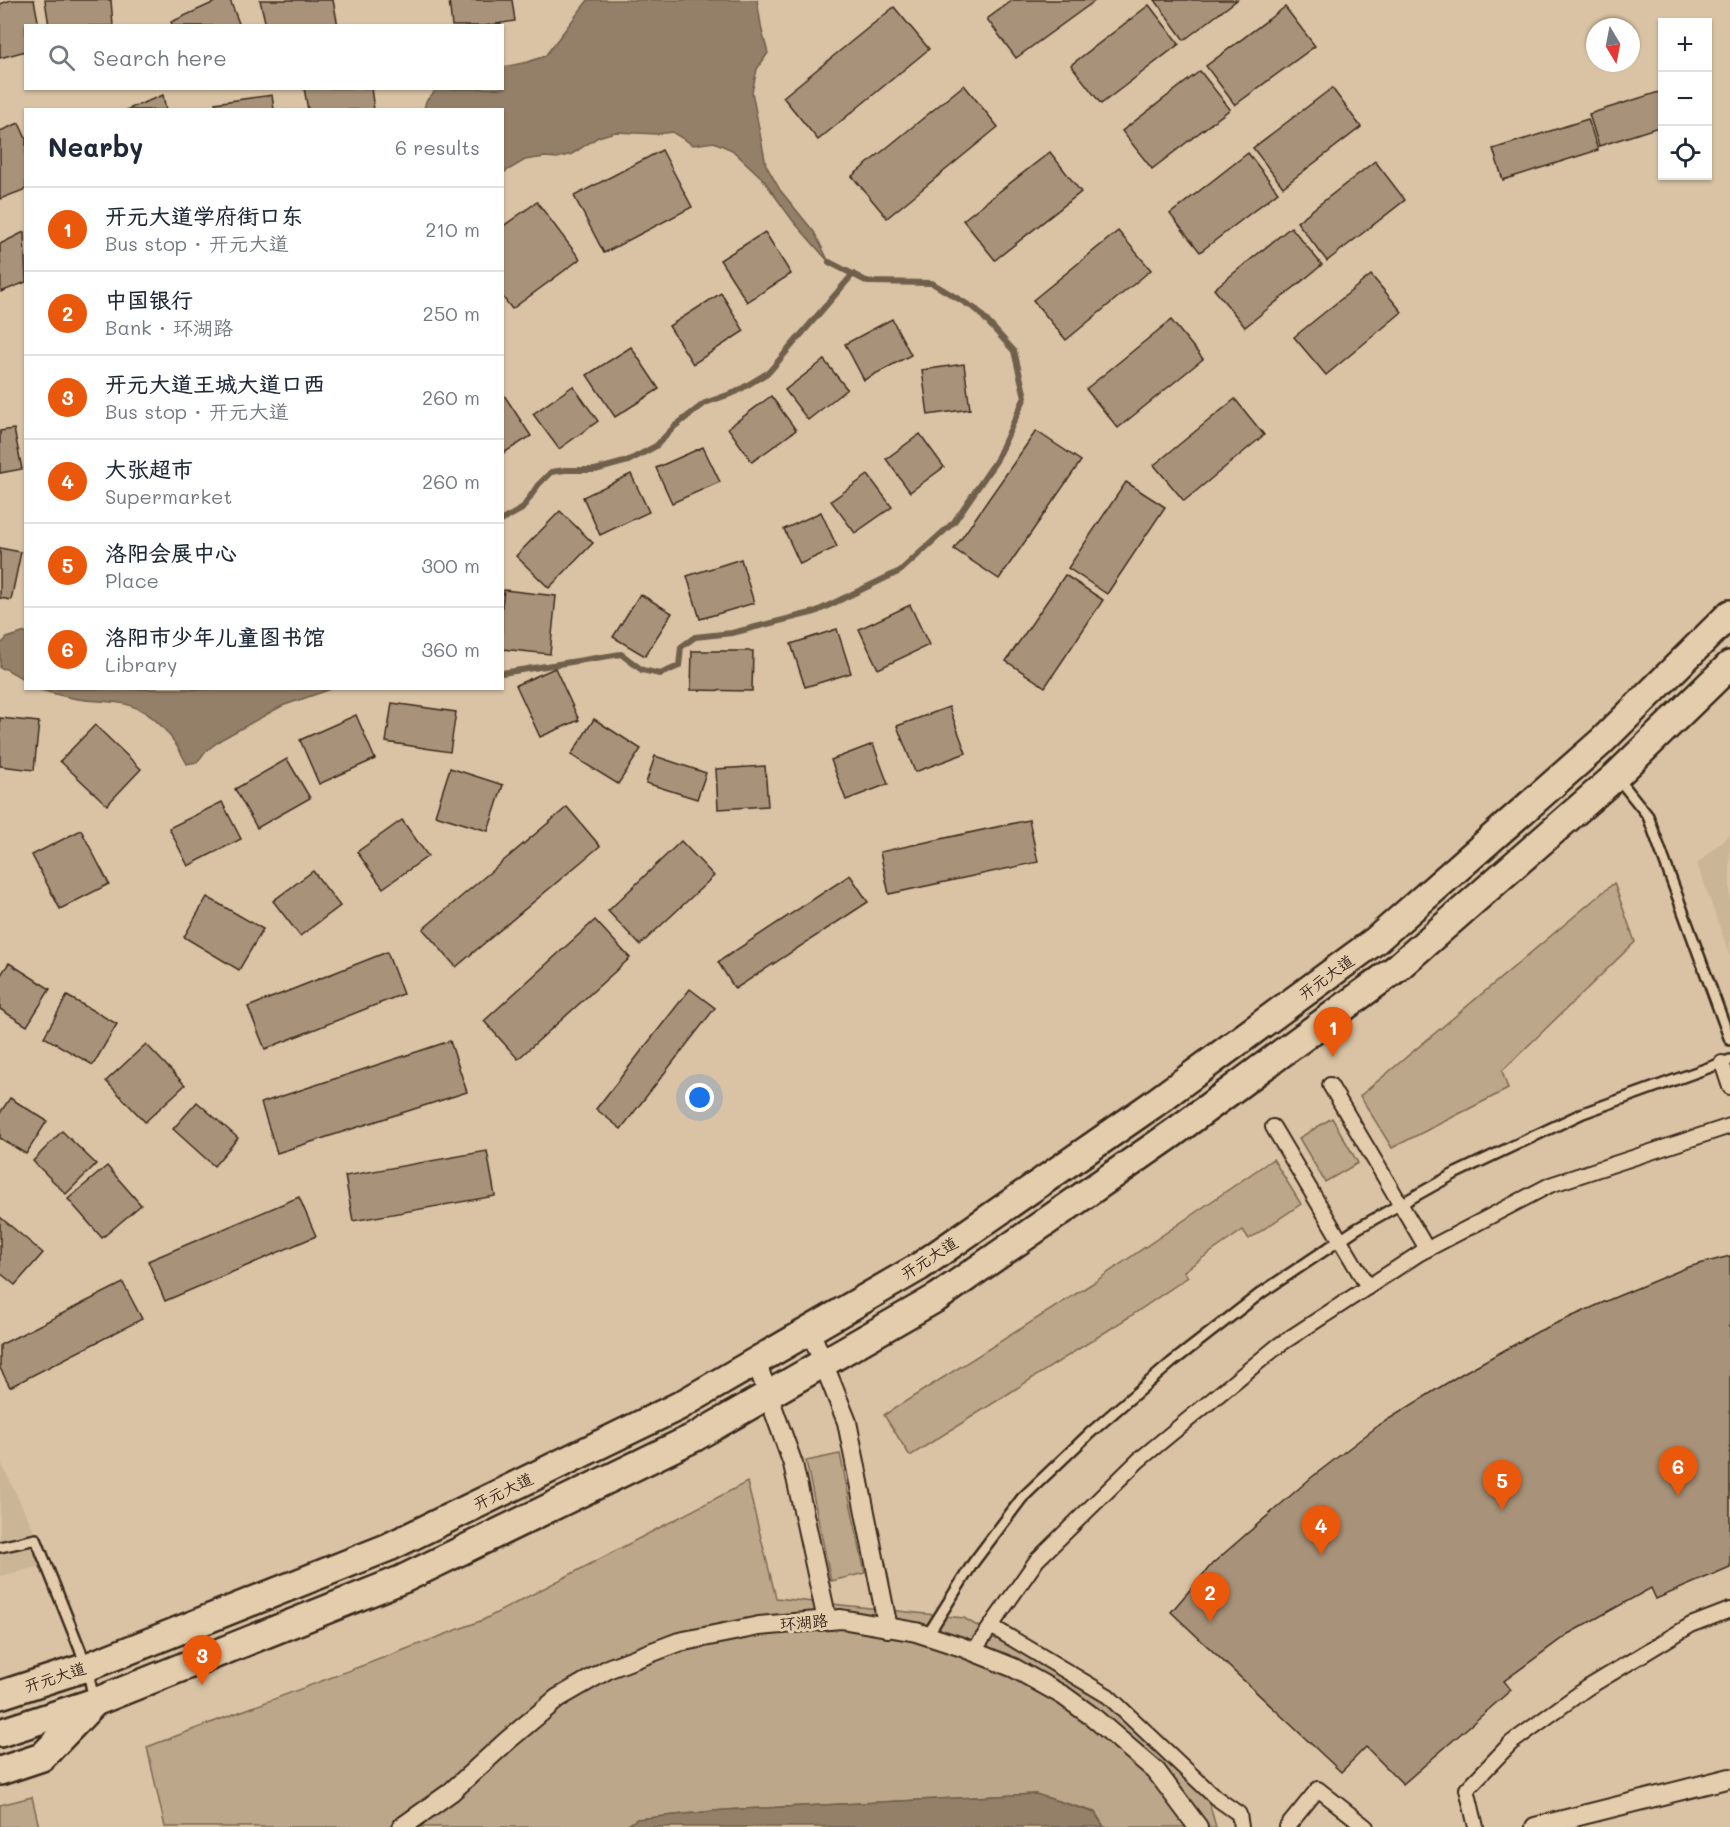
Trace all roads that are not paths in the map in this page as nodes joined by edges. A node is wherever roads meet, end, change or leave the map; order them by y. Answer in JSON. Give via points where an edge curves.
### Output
{"nodes":[{"id":1,"x":1730,"y":614,"type":"edge"},
{"id":2,"x":1730,"y":665,"type":"edge"},
{"id":3,"x":1616,"y":776,"type":"junction"},
{"id":4,"x":1730,"y":1040,"type":"edge"},
{"id":5,"x":1726,"y":1062,"type":"edge"},
{"id":6,"x":1330,"y":1085,"type":"dead end"},
{"id":7,"x":1730,"y":1087,"type":"edge"},
{"id":8,"x":1730,"y":1126,"type":"edge"},
{"id":9,"x":1273,"y":1127,"type":"dead end"},
{"id":10,"x":1400,"y":1204,"type":"junction"},
{"id":11,"x":1340,"y":1240,"type":"junction"},
{"id":12,"x":1427,"y":1249,"type":"junction"},
{"id":13,"x":1368,"y":1287,"type":"junction"},
{"id":14,"x":810,"y":1330,"type":"junction"},
{"id":15,"x":756,"y":1361,"type":"junction"},
{"id":16,"x":824,"y":1363,"type":"junction"},
{"id":17,"x":769,"y":1395,"type":"junction"},
{"id":18,"x":0,"y":1547,"type":"edge"},
{"id":19,"x":1730,"y":1610,"type":"edge"},
{"id":20,"x":827,"y":1620,"type":"junction"},
{"id":21,"x":991,"y":1626,"type":"junction"},
{"id":22,"x":888,"y":1628,"type":"junction"},
{"id":23,"x":927,"y":1636,"type":"junction"},
{"id":24,"x":974,"y":1652,"type":"junction"},
{"id":25,"x":87,"y":1667,"type":"junction"},
{"id":26,"x":0,"y":1695,"type":"edge"},
{"id":27,"x":94,"y":1702,"type":"junction"},
{"id":28,"x":0,"y":1732,"type":"edge"},
{"id":29,"x":0,"y":1771,"type":"edge"},
{"id":30,"x":1730,"y":1778,"type":"edge"},
{"id":31,"x":402,"y":1827,"type":"edge"},
{"id":32,"x":1198,"y":1827,"type":"edge"},
{"id":33,"x":1241,"y":1827,"type":"edge"},
{"id":34,"x":1287,"y":1827,"type":"edge"},
{"id":35,"x":1366,"y":1827,"type":"edge"},
{"id":36,"x":1476,"y":1827,"type":"edge"},
{"id":37,"x":1535,"y":1827,"type":"edge"}],
"edges":[{"from":1,"to":14,"type":"main road","name":"开元大道","via":[[1601,742],[1375,941],[1152,1105],[919,1267]]},
{"from":2,"to":3,"type":"main road"},
{"from":3,"to":4,"type":"lane","via":[[1648,816]]},
{"from":3,"to":16,"type":"main road","via":[[1397,968],[1172,1134],[948,1290]]},
{"from":5,"to":7,"type":"street"},
{"from":5,"to":10,"type":"lane","via":[[1583,1113]]},
{"from":6,"to":10,"type":"street"},
{"from":8,"to":12,"type":"street","via":[[1550,1185]]},
{"from":9,"to":11,"type":"street"},
{"from":10,"to":11,"type":"lane"},
{"from":10,"to":12,"type":"street"},
{"from":11,"to":13,"type":"street"},
{"from":11,"to":23,"type":"lane","via":[[1261,1293],[1171,1363],[1072,1450],[1022,1498],[973,1563]]},
{"from":12,"to":13,"type":"street"},
{"from":13,"to":21,"type":"street","via":[[1279,1345],[1139,1460],[1037,1560]]},
{"from":14,"to":15,"type":"main road","name":"开元大道"},
{"from":14,"to":16,"type":"street"},
{"from":15,"to":17,"type":"street"},
{"from":15,"to":25,"type":"main road","name":"开元大道","via":[[679,1406],[388,1547]]},
{"from":16,"to":17,"type":"main road"},
{"from":16,"to":22,"type":"street","via":[[847,1422]]},
{"from":17,"to":20,"type":"street","via":[[793,1464]]},
{"from":17,"to":27,"type":"main road","via":[[695,1437],[403,1579]]},
{"from":18,"to":25,"type":"lane","via":[[36,1539]]},
{"from":19,"to":36,"type":"street","via":[[1691,1625],[1587,1688],[1511,1743],[1467,1789]]},
{"from":20,"to":22,"type":"street","name":"环湖路"},
{"from":20,"to":31,"type":"street","name":"环湖路","via":[[759,1626],[679,1642],[610,1668],[558,1698],[451,1792]]},
{"from":21,"to":24,"type":"street"},
{"from":21,"to":33,"type":"street","via":[[1108,1696],[1215,1797],[1239,1814]]},
{"from":22,"to":23,"type":"street","name":"环湖路"},
{"from":23,"to":24,"type":"street","name":"环湖路"},
{"from":24,"to":32,"type":"street","name":"环湖路","via":[[1014,1668],[1093,1717],[1156,1772]]},
{"from":25,"to":26,"type":"main road","name":"开元大道"},
{"from":25,"to":27,"type":"lane"},
{"from":27,"to":28,"type":"main road"},
{"from":27,"to":29,"type":"main road","via":[[42,1757]]},
{"from":30,"to":37,"type":"street"},
{"from":34,"to":35,"type":"street","via":[[1318,1789]]}]}
